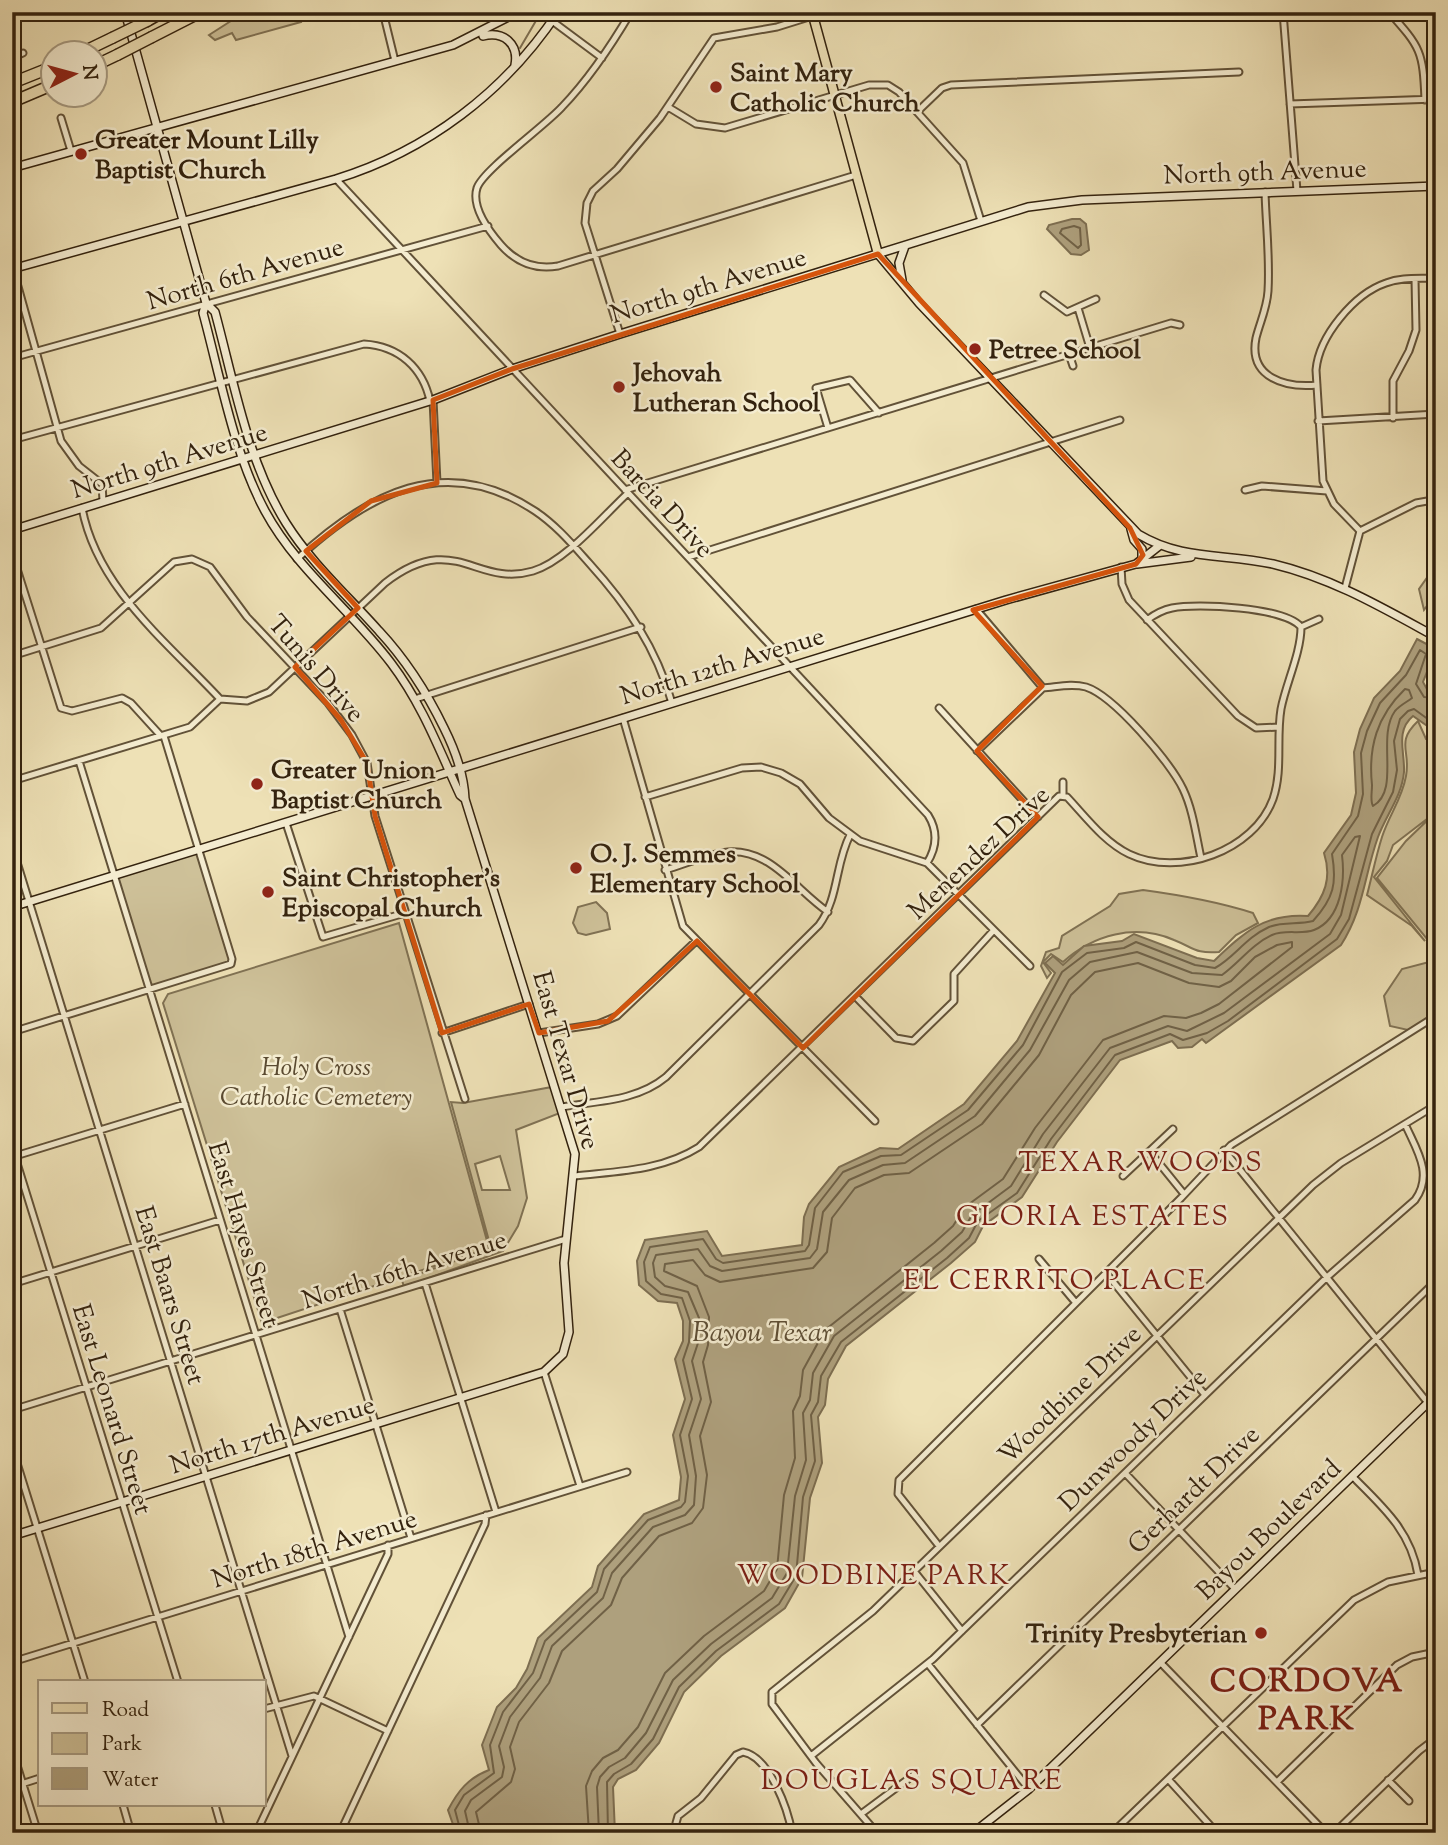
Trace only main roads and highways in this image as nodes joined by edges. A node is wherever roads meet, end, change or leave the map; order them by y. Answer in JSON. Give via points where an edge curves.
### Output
{"nodes":[{"id":1,"x":125,"y":12,"type":"edge"},
{"id":2,"x":163,"y":12,"type":"edge"},
{"id":3,"x":201,"y":12,"type":"edge"},
{"id":4,"x":518,"y":12,"type":"edge"},
{"id":5,"x":558,"y":12,"type":"edge"},
{"id":6,"x":812,"y":14,"type":"edge"},
{"id":7,"x":469,"y":38,"type":"junction"},
{"id":8,"x":108,"y":40,"type":"edge"},
{"id":9,"x":108,"y":59,"type":"edge"},
{"id":10,"x":513,"y":69,"type":"junction"},
{"id":11,"x":38,"y":73,"type":"edge"},
{"id":12,"x":12,"y":83,"type":"edge"},
{"id":13,"x":38,"y":91,"type":"edge"},
{"id":14,"x":12,"y":102,"type":"edge"},
{"id":15,"x":157,"y":127,"type":"junction"},
{"id":16,"x":12,"y":168,"type":"edge"},
{"id":17,"x":1436,"y":186,"type":"edge"},
{"id":18,"x":184,"y":221,"type":"junction"},
{"id":19,"x":905,"y":246,"type":"junction"},
{"id":20,"x":877,"y":254,"type":"junction"},
{"id":21,"x":13,"y":268,"type":"edge"},
{"id":22,"x":903,"y":284,"type":"junction"},
{"id":23,"x":206,"y":303,"type":"junction"},
{"id":24,"x":254,"y":456,"type":"junction"},
{"id":25,"x":244,"y":459,"type":"junction"},
{"id":26,"x":1130,"y":528,"type":"junction"},
{"id":27,"x":12,"y":530,"type":"edge"},
{"id":28,"x":1159,"y":546,"type":"junction"},
{"id":29,"x":1199,"y":555,"type":"junction"},
{"id":30,"x":1139,"y":563,"type":"junction"},
{"id":31,"x":1436,"y":637,"type":"edge"},
{"id":32,"x":461,"y":768,"type":"junction"},
{"id":33,"x":449,"y":772,"type":"junction"},
{"id":34,"x":465,"y":799,"type":"junction"},
{"id":35,"x":12,"y":906,"type":"edge"},
{"id":36,"x":544,"y":1372,"type":"joint"},
{"id":37,"x":1436,"y":1395,"type":"edge"},
{"id":38,"x":12,"y":1536,"type":"edge"},
{"id":39,"x":973,"y":1833,"type":"edge"}],
"edges":[{"from":1,"to":15,"type":"main road"},
{"from":2,"to":8,"type":"highway","bridge":true},
{"from":3,"to":9,"type":"highway","bridge":true},
{"from":4,"to":7,"type":"main road"},
{"from":5,"to":10,"type":"main road"},
{"from":6,"to":20,"type":"main road"},
{"from":7,"to":10,"type":"main road","via":[[497,34],[507,39],[516,53]]},
{"from":7,"to":15,"type":"main road"},
{"from":10,"to":18,"type":"main road","via":[[465,113],[384,162],[336,180]]},
{"from":11,"to":12,"type":"highway"},
{"from":13,"to":14,"type":"highway"},
{"from":15,"to":16,"type":"main road"},
{"from":15,"to":18,"type":"main road"},
{"from":17,"to":19,"type":"main road","name":"North 9th Avenue","via":[[1073,200],[1028,207]]},
{"from":18,"to":21,"type":"main road"},
{"from":18,"to":23,"type":"main road"},
{"from":19,"to":20,"type":"main road","name":"North 9th Avenue"},
{"from":19,"to":22,"type":"main road","via":[[899,263]]},
{"from":20,"to":22,"type":"main road"},
{"from":20,"to":24,"type":"main road","name":"North 9th Avenue"},
{"from":22,"to":26,"type":"main road"},
{"from":23,"to":24,"type":"main road","via":[[215,312]]},
{"from":23,"to":25,"type":"main road","via":[[203,313]]},
{"from":24,"to":25,"type":"main road","name":"North 9th Avenue"},
{"from":24,"to":32,"type":"main road","via":[[279,512],[306,551],[396,650],[425,694]]},
{"from":25,"to":27,"type":"main road","name":"North 9th Avenue"},
{"from":25,"to":33,"type":"main road","via":[[265,511],[297,559],[390,662],[415,699]]},
{"from":26,"to":28,"type":"main road"},
{"from":26,"to":30,"type":"main road","via":[[1142,549]]},
{"from":28,"to":29,"type":"main road"},
{"from":28,"to":30,"type":"main road"},
{"from":29,"to":30,"type":"main road","name":"North 12th Avenue"},
{"from":29,"to":31,"type":"main road","via":[[1271,564],[1345,588]]},
{"from":30,"to":32,"type":"main road","name":"North 12th Avenue"},
{"from":32,"to":33,"type":"main road","name":"North 12th Avenue"},
{"from":32,"to":34,"type":"main road"},
{"from":33,"to":34,"type":"main road"},
{"from":33,"to":35,"type":"main road","name":"North 12th Avenue"},
{"from":34,"to":36,"type":"main road","name":"East Texar Drive","via":[[575,1154],[564,1280],[568,1340],[559,1360]]},
{"from":36,"to":38,"type":"main road","name":"North 17th Avenue"},
{"from":37,"to":39,"type":"main road","name":"Bayou Boulevard","via":[[1029,1789]]}]}
